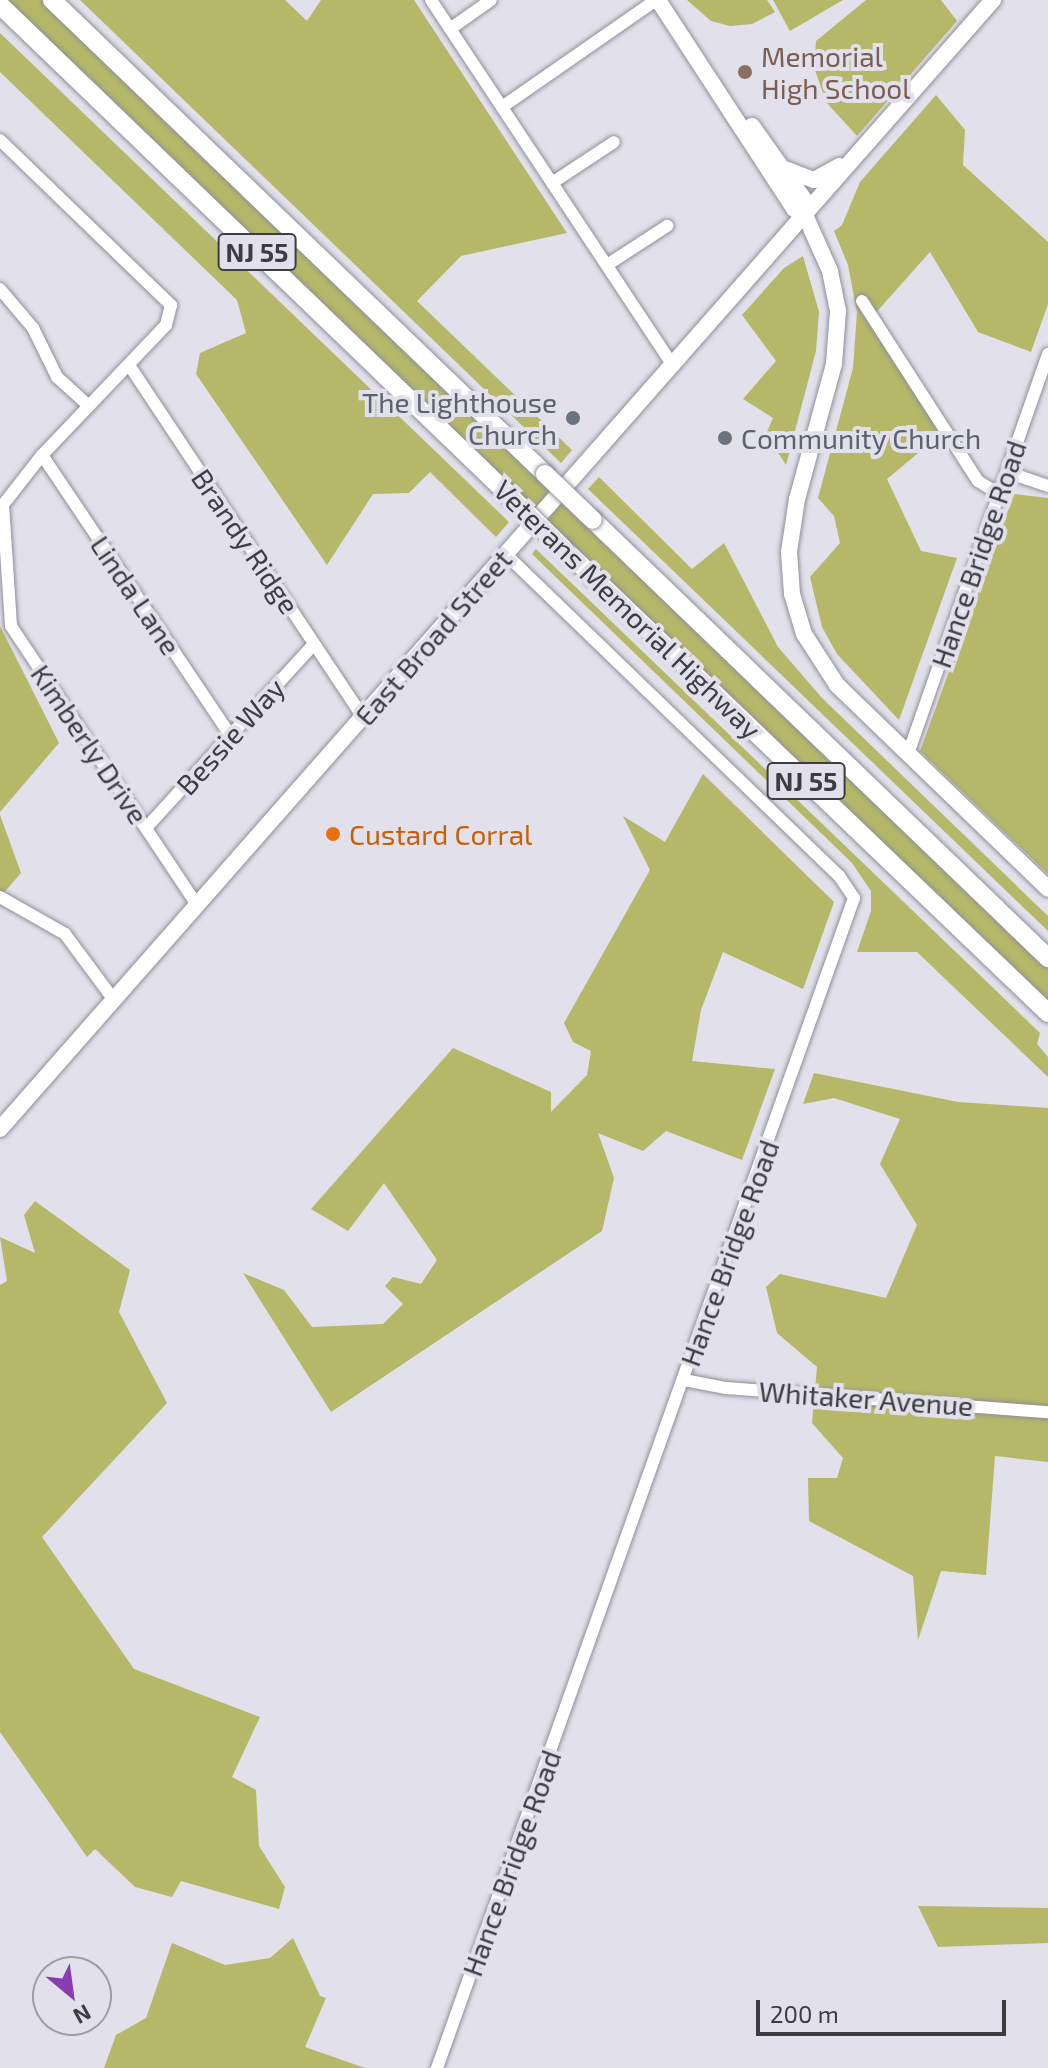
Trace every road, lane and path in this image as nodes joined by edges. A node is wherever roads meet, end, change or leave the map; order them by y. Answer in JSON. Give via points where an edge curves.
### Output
{"nodes":[{"id":1,"x":52,"y":0,"type":"edge"},
{"id":2,"x":431,"y":0,"type":"edge"},
{"id":3,"x":491,"y":0,"type":"edge"},
{"id":4,"x":657,"y":0,"type":"edge"},
{"id":5,"x":667,"y":0,"type":"edge"},
{"id":6,"x":993,"y":0,"type":"edge"},
{"id":7,"x":0,"y":5,"type":"edge"},
{"id":8,"x":450,"y":29,"type":"junction"},
{"id":9,"x":502,"y":107,"type":"junction"},
{"id":10,"x":0,"y":140,"type":"edge"},
{"id":11,"x":614,"y":142,"type":"dead end"},
{"id":12,"x":861,"y":152,"type":"junction"},
{"id":13,"x":783,"y":169,"type":"junction"},
{"id":14,"x":552,"y":183,"type":"junction"},
{"id":15,"x":805,"y":215,"type":"junction"},
{"id":16,"x":667,"y":226,"type":"dead end"},
{"id":17,"x":607,"y":265,"type":"junction"},
{"id":18,"x":0,"y":289,"type":"edge"},
{"id":19,"x":862,"y":301,"type":"dead end"},
{"id":20,"x":1048,"y":354,"type":"edge"},
{"id":21,"x":129,"y":365,"type":"junction"},
{"id":22,"x":673,"y":365,"type":"junction"},
{"id":23,"x":89,"y":406,"type":"junction"},
{"id":24,"x":42,"y":455,"type":"junction"},
{"id":25,"x":1007,"y":472,"type":"junction"},
{"id":26,"x":1048,"y":486,"type":"edge"},
{"id":27,"x":999,"y":494,"type":"junction"},
{"id":28,"x":506,"y":554,"type":"junction"},
{"id":29,"x":314,"y":644,"type":"junction"},
{"id":30,"x":363,"y":717,"type":"junction"},
{"id":31,"x":231,"y":736,"type":"junction"},
{"id":32,"x":908,"y":754,"type":"junction"},
{"id":33,"x":146,"y":828,"type":"junction"},
{"id":34,"x":1048,"y":889,"type":"edge"},
{"id":35,"x":0,"y":897,"type":"edge"},
{"id":36,"x":197,"y":905,"type":"junction"},
{"id":37,"x":1048,"y":958,"type":"edge"},
{"id":38,"x":114,"y":1000,"type":"junction"},
{"id":39,"x":1048,"y":1013,"type":"edge"},
{"id":40,"x":0,"y":1129,"type":"edge"},
{"id":41,"x":684,"y":1380,"type":"junction"},
{"id":42,"x":1048,"y":1412,"type":"edge"},
{"id":43,"x":437,"y":2068,"type":"edge"}],
"edges":[{"from":1,"to":37,"type":"highway","name":"Veterans Memorial Highway","number":"NJ 55","bridge":true},
{"from":2,"to":8,"type":"street"},
{"from":3,"to":8,"type":"street"},
{"from":4,"to":9,"type":"street"},
{"from":4,"to":15,"type":"main road","via":[[794,209]]},
{"from":5,"to":13,"type":"main road"},
{"from":6,"to":12,"type":"main road","name":"East Broad Street"},
{"from":7,"to":39,"type":"highway","name":"Veterans Memorial Highway","number":"NJ 55","bridge":true},
{"from":8,"to":9,"type":"street"},
{"from":9,"to":14,"type":"street"},
{"from":10,"to":21,"type":"street","name":"Kimberly Drive","via":[[171,305],[166,325]]},
{"from":11,"to":14,"type":"street"},
{"from":12,"to":13,"type":"main road","via":[[814,180]]},
{"from":12,"to":15,"type":"main road","name":"East Broad Street"},
{"from":13,"to":15,"type":"main road","via":[[806,202]]},
{"from":14,"to":17,"type":"street"},
{"from":15,"to":22,"type":"main road","name":"East Broad Street"},
{"from":15,"to":32,"type":"main road","via":[[826,258],[838,311],[834,364],[792,520],[792,594],[809,645],[831,679]]},
{"from":16,"to":17,"type":"street"},
{"from":17,"to":22,"type":"street"},
{"from":18,"to":23,"type":"street","via":[[33,328],[57,377]]},
{"from":19,"to":27,"type":"street","via":[[978,481]]},
{"from":20,"to":25,"type":"street","name":"Hance Bridge Road"},
{"from":21,"to":23,"type":"street","name":"Kimberly Drive"},
{"from":21,"to":29,"type":"street","name":"Brandy Ridge"},
{"from":22,"to":28,"type":"main road","name":"East Broad Street"},
{"from":23,"to":24,"type":"street","name":"Kimberly Drive"},
{"from":24,"to":31,"type":"street","name":"Linda Lane"},
{"from":24,"to":33,"type":"street","name":"Kimberly Drive","via":[[3,505],[11,626]]},
{"from":25,"to":26,"type":"street"},
{"from":25,"to":27,"type":"street","name":"Hance Bridge Road"},
{"from":27,"to":32,"type":"street","name":"Hance Bridge Road"},
{"from":28,"to":30,"type":"main road","name":"East Broad Street"},
{"from":28,"to":41,"type":"street","name":"Hance Bridge Road","via":[[839,876],[854,898]]},
{"from":29,"to":30,"type":"street","name":"Brandy Ridge"},
{"from":29,"to":31,"type":"street","name":"Bessie Way"},
{"from":30,"to":36,"type":"main road","name":"East Broad Street"},
{"from":31,"to":33,"type":"street","name":"Bessie Way"},
{"from":32,"to":34,"type":"main road"},
{"from":33,"to":36,"type":"street","name":"Kimberly Drive"},
{"from":35,"to":38,"type":"street","via":[[65,934]]},
{"from":36,"to":38,"type":"main road","name":"East Broad Street"},
{"from":38,"to":40,"type":"main road","name":"East Broad Street"},
{"from":41,"to":42,"type":"street","name":"Whitaker Avenue","via":[[726,1388]]},
{"from":41,"to":43,"type":"street","name":"Hance Bridge Road"}]}
